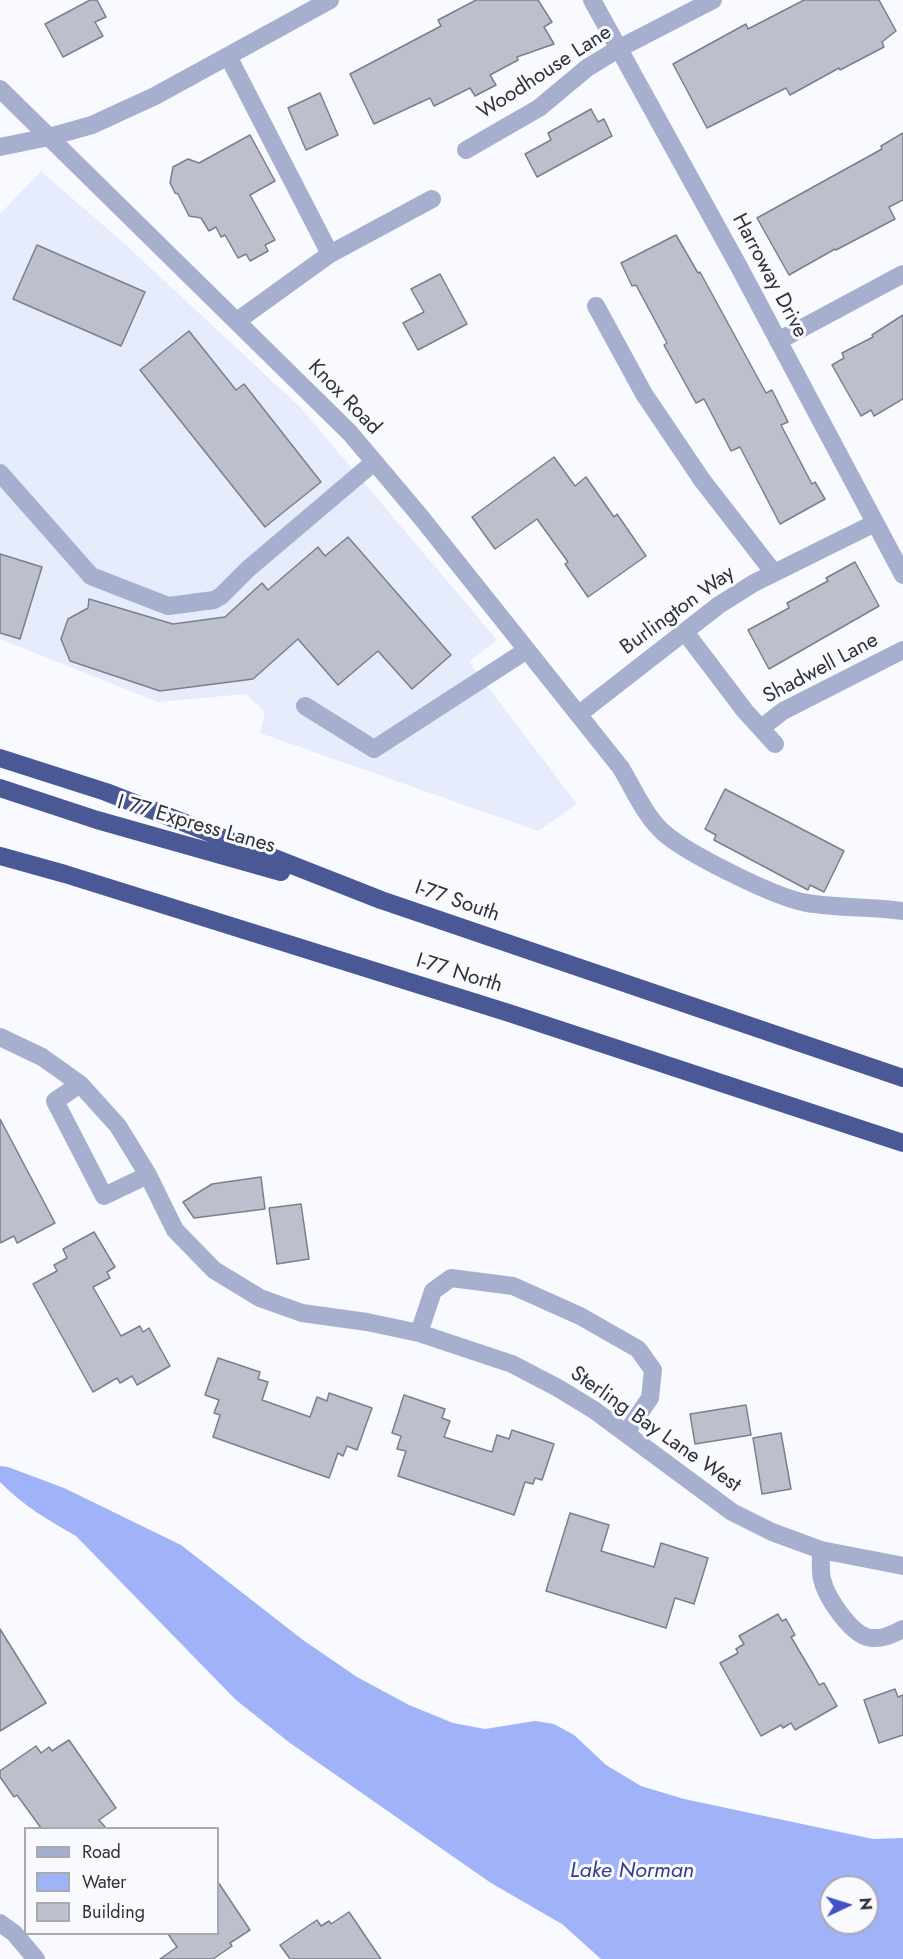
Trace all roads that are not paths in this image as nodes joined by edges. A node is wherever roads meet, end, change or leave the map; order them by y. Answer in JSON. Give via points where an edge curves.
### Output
{"nodes":[{"id":1,"x":330,"y":0,"type":"edge"},
{"id":2,"x":592,"y":0,"type":"edge"},
{"id":3,"x":714,"y":0,"type":"edge"},
{"id":4,"x":618,"y":49,"type":"junction"},
{"id":5,"x":228,"y":56,"type":"junction"},
{"id":6,"x":0,"y":89,"type":"edge"},
{"id":7,"x":49,"y":137,"type":"junction"},
{"id":8,"x":0,"y":147,"type":"edge"},
{"id":9,"x":466,"y":150,"type":"dead end"},
{"id":10,"x":432,"y":199,"type":"dead end"},
{"id":11,"x":330,"y":254,"type":"junction"},
{"id":12,"x":903,"y":274,"type":"edge"},
{"id":13,"x":596,"y":306,"type":"dead end"},
{"id":14,"x":237,"y":321,"type":"junction"},
{"id":15,"x":778,"y":340,"type":"junction"},
{"id":16,"x":373,"y":463,"type":"junction"},
{"id":17,"x":0,"y":473,"type":"edge"},
{"id":18,"x":875,"y":523,"type":"junction"},
{"id":19,"x":774,"y":573,"type":"junction"},
{"id":20,"x":903,"y":575,"type":"edge"},
{"id":21,"x":685,"y":632,"type":"junction"},
{"id":22,"x":527,"y":650,"type":"junction"},
{"id":23,"x":903,"y":650,"type":"edge"},
{"id":24,"x":305,"y":706,"type":"dead end"},
{"id":25,"x":579,"y":714,"type":"junction"},
{"id":26,"x":761,"y":728,"type":"junction"},
{"id":27,"x":775,"y":744,"type":"dead end"},
{"id":28,"x":0,"y":758,"type":"edge"},
{"id":29,"x":0,"y":789,"type":"edge"},
{"id":30,"x":0,"y":849,"type":"edge"},
{"id":31,"x":0,"y":856,"type":"edge"},
{"id":32,"x":65,"y":874,"type":"junction"},
{"id":33,"x":381,"y":900,"type":"junction"},
{"id":34,"x":903,"y":911,"type":"edge"},
{"id":35,"x":0,"y":1037,"type":"edge"},
{"id":36,"x":903,"y":1078,"type":"edge"},
{"id":37,"x":80,"y":1084,"type":"junction"},
{"id":38,"x":903,"y":1143,"type":"edge"},
{"id":39,"x":148,"y":1175,"type":"junction"},
{"id":40,"x":419,"y":1333,"type":"junction"},
{"id":41,"x":626,"y":1433,"type":"junction"},
{"id":42,"x":821,"y":1550,"type":"junction"},
{"id":43,"x":903,"y":1566,"type":"edge"},
{"id":44,"x":903,"y":1629,"type":"edge"},
{"id":45,"x":0,"y":1923,"type":"edge"},
{"id":46,"x":36,"y":1959,"type":"edge"}],
"edges":[{"from":1,"to":5,"type":"street"},
{"from":2,"to":4,"type":"street","name":"Harroway Drive"},
{"from":3,"to":4,"type":"street","name":"Woodhouse Lane"},
{"from":4,"to":9,"type":"street","name":"Woodhouse Lane","via":[[571,80],[540,108]]},
{"from":4,"to":15,"type":"street","name":"Harroway Drive"},
{"from":5,"to":7,"type":"street","via":[[92,125]]},
{"from":5,"to":11,"type":"street"},
{"from":6,"to":7,"type":"street","name":"Knox Road"},
{"from":7,"to":8,"type":"street"},
{"from":7,"to":14,"type":"street","name":"Knox Road"},
{"from":10,"to":11,"type":"street"},
{"from":11,"to":14,"type":"street"},
{"from":12,"to":15,"type":"street"},
{"from":13,"to":19,"type":"street","via":[[644,394],[702,480]]},
{"from":14,"to":16,"type":"street","name":"Knox Road","via":[[350,433]]},
{"from":15,"to":18,"type":"street","name":"Harroway Drive"},
{"from":16,"to":17,"type":"street","via":[[221,596],[176,606],[91,576]]},
{"from":16,"to":22,"type":"street","name":"Knox Road"},
{"from":18,"to":19,"type":"street","name":"Burlington Way"},
{"from":18,"to":20,"type":"street","name":"Harroway Drive"},
{"from":19,"to":21,"type":"street","name":"Burlington Way","via":[[719,605]]},
{"from":21,"to":25,"type":"street","name":"Burlington Way"},
{"from":21,"to":26,"type":"street"},
{"from":22,"to":24,"type":"street","via":[[374,749]]},
{"from":22,"to":25,"type":"street","name":"Knox Road"},
{"from":23,"to":26,"type":"street","name":"Shadwell Lane","via":[[783,711]]},
{"from":25,"to":34,"type":"street","name":"Knox Road","via":[[621,768],[646,812],[684,848],[762,887],[805,903]]},
{"from":26,"to":27,"type":"street"},
{"from":28,"to":33,"type":"highway","name":"I-77 South","via":[[106,792]]},
{"from":29,"to":33,"type":"highway","name":"I 77 Express Lanes"},
{"from":30,"to":32,"type":"highway"},
{"from":31,"to":32,"type":"highway","name":"I-77 North"},
{"from":32,"to":38,"type":"highway","name":"I-77 North","via":[[509,1013]]},
{"from":33,"to":36,"type":"highway","name":"I-77 South"},
{"from":35,"to":37,"type":"street","name":"Sterling Bay Lane West","via":[[42,1057]]},
{"from":37,"to":39,"type":"street","name":"Sterling Bay Lane West","via":[[118,1126]]},
{"from":37,"to":39,"type":"street","via":[[55,1101],[104,1196]]},
{"from":39,"to":40,"type":"street","name":"Sterling Bay Lane West","via":[[175,1230],[214,1270],[260,1298],[302,1313]]},
{"from":40,"to":41,"type":"street","name":"Sterling Bay Lane West","via":[[512,1365],[585,1404]]},
{"from":40,"to":41,"type":"street","via":[[433,1291],[451,1278],[513,1286],[580,1316],[638,1349],[653,1370],[650,1398]]},
{"from":41,"to":42,"type":"street","name":"Sterling Bay Lane West","via":[[732,1512]]},
{"from":42,"to":43,"type":"street","name":"Sterling Bay Lane West"},
{"from":42,"to":44,"type":"street","via":[[821,1576],[826,1591],[855,1631],[869,1639],[885,1638]]},
{"from":45,"to":46,"type":"street"}]}
